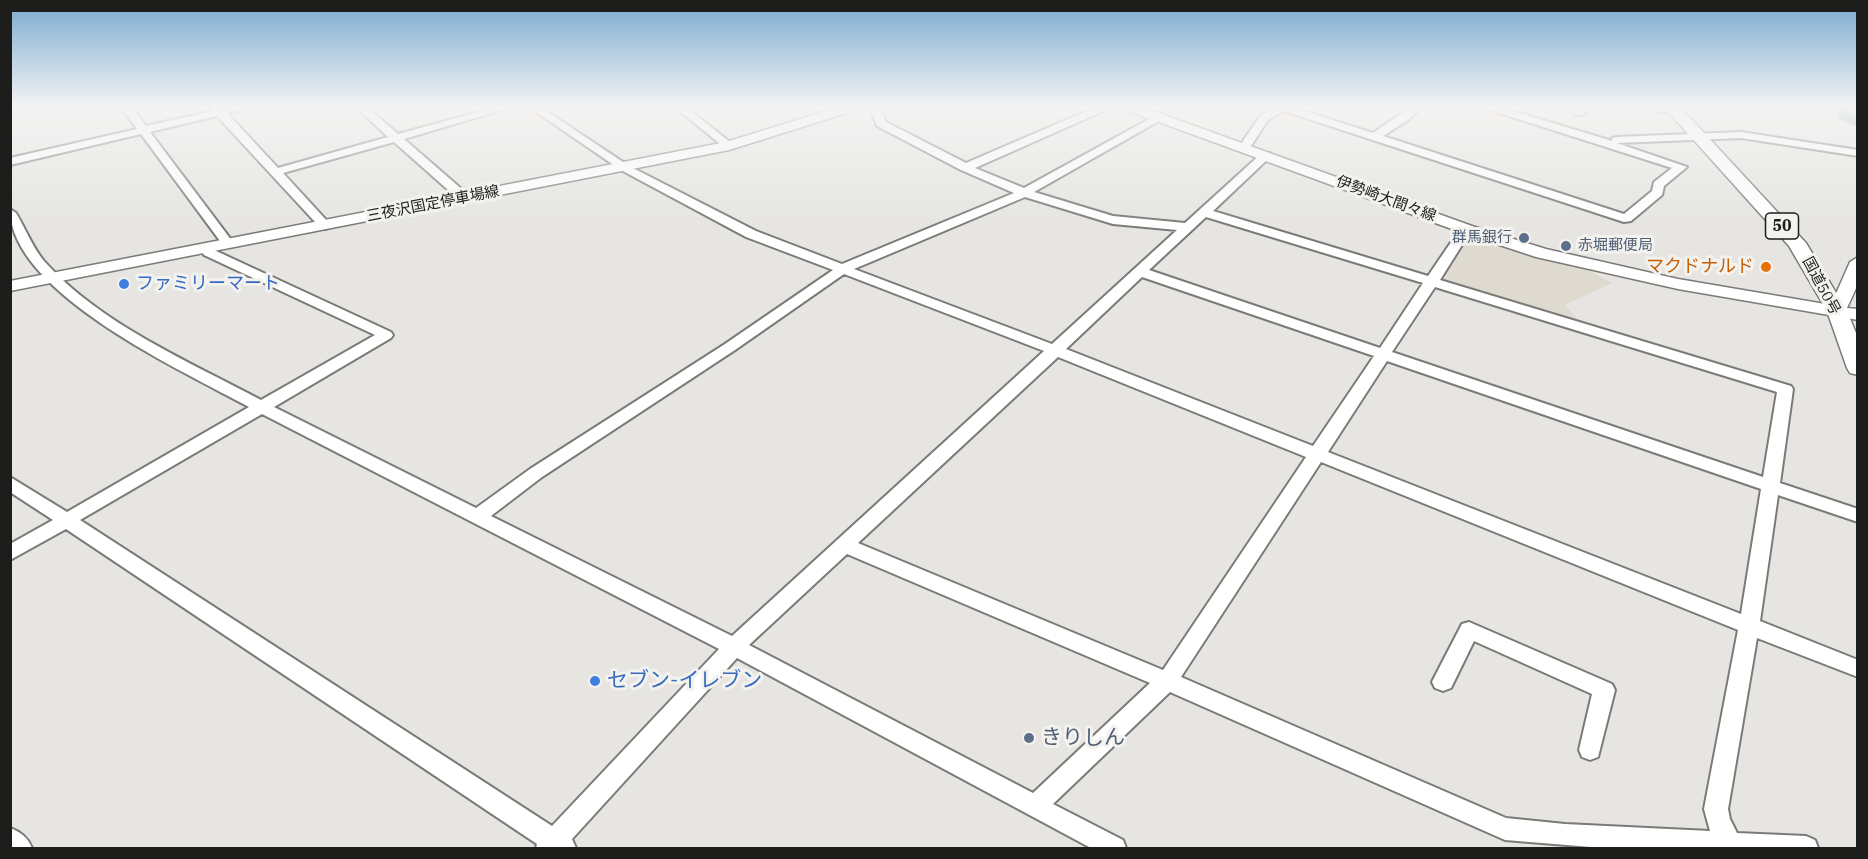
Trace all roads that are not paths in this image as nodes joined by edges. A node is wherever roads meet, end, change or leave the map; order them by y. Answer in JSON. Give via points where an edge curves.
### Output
{"nodes":[{"id":1,"x":74,"y":147,"type":"edge"},
{"id":2,"x":156,"y":147,"type":"edge"},
{"id":3,"x":252,"y":147,"type":"edge"},
{"id":4,"x":364,"y":147,"type":"edge"},
{"id":5,"x":407,"y":147,"type":"edge"},
{"id":6,"x":594,"y":147,"type":"edge"},
{"id":7,"x":724,"y":147,"type":"edge"},
{"id":8,"x":927,"y":147,"type":"edge"},
{"id":9,"x":1014,"y":147,"type":"edge"},
{"id":10,"x":1106,"y":147,"type":"edge"},
{"id":11,"x":1245,"y":147,"type":"edge"},
{"id":12,"x":1405,"y":147,"type":"edge"},
{"id":13,"x":1624,"y":147,"type":"edge"},
{"id":14,"x":1709,"y":147,"type":"edge"},
{"id":15,"x":1819,"y":147,"type":"edge"},
{"id":16,"x":1857,"y":153,"type":"edge"},
{"id":17,"x":1266,"y":154,"type":"junction"},
{"id":18,"x":10,"y":162,"type":"edge"},
{"id":19,"x":967,"y":167,"type":"junction"},
{"id":20,"x":625,"y":168,"type":"junction"},
{"id":21,"x":275,"y":172,"type":"junction"},
{"id":22,"x":1024,"y":193,"type":"junction"},
{"id":23,"x":462,"y":199,"type":"junction"},
{"id":24,"x":1203,"y":212,"type":"junction"},
{"id":25,"x":10,"y":213,"type":"edge"},
{"id":26,"x":322,"y":225,"type":"junction"},
{"id":27,"x":1185,"y":227,"type":"junction"},
{"id":28,"x":1466,"y":229,"type":"junction"},
{"id":29,"x":225,"y":244,"type":"junction"},
{"id":30,"x":207,"y":248,"type":"junction"},
{"id":31,"x":1857,"y":262,"type":"edge"},
{"id":32,"x":844,"y":268,"type":"junction"},
{"id":33,"x":1138,"y":271,"type":"junction"},
{"id":34,"x":54,"y":278,"type":"junction"},
{"id":35,"x":1432,"y":282,"type":"junction"},
{"id":36,"x":10,"y":286,"type":"edge"},
{"id":37,"x":1836,"y":311,"type":"junction"},
{"id":38,"x":1857,"y":315,"type":"edge"},
{"id":39,"x":1053,"y":350,"type":"junction"},
{"id":40,"x":1383,"y":354,"type":"junction"},
{"id":41,"x":1857,"y":368,"type":"edge"},
{"id":42,"x":261,"y":407,"type":"junction"},
{"id":43,"x":1317,"y":454,"type":"junction"},
{"id":44,"x":10,"y":483,"type":"edge"},
{"id":45,"x":1770,"y":488,"type":"junction"},
{"id":46,"x":1857,"y":516,"type":"edge"},
{"id":47,"x":477,"y":517,"type":"junction"},
{"id":48,"x":67,"y":521,"type":"junction"},
{"id":49,"x":845,"y":545,"type":"junction"},
{"id":50,"x":10,"y":554,"type":"edge"},
{"id":51,"x":1749,"y":626,"type":"junction"},
{"id":52,"x":734,"y":647,"type":"junction"},
{"id":53,"x":1857,"y":669,"type":"edge"},
{"id":54,"x":1167,"y":681,"type":"junction"},
{"id":55,"x":1443,"y":682,"type":"dead end"},
{"id":56,"x":1590,"y":750,"type":"dead end"},
{"id":57,"x":1037,"y":807,"type":"junction"},
{"id":58,"x":10,"y":839,"type":"edge"},
{"id":59,"x":1564,"y":842,"type":"edge"},
{"id":60,"x":1730,"y":843,"type":"junction"},
{"id":61,"x":556,"y":846,"type":"edge"},
{"id":62,"x":20,"y":849,"type":"edge"},
{"id":63,"x":1114,"y":849,"type":"edge"},
{"id":64,"x":1806,"y":849,"type":"edge"}],
"edges":[{"from":1,"to":18,"type":"street"},
{"from":2,"to":29,"type":"street"},
{"from":3,"to":21,"type":"street"},
{"from":4,"to":21,"type":"street"},
{"from":5,"to":23,"type":"street"},
{"from":6,"to":20,"type":"street"},
{"from":7,"to":20,"type":"main road","name":"三夜沢国定停車場線"},
{"from":8,"to":19,"type":"street"},
{"from":9,"to":19,"type":"street"},
{"from":10,"to":22,"type":"street"},
{"from":11,"to":17,"type":"main road","name":"伊勢崎大間々線"},
{"from":12,"to":13,"type":"street","via":[[1628,218],[1681,166]]},
{"from":14,"to":37,"type":"highway","name":"国道50号","number":"50","via":[[1797,243]]},
{"from":15,"to":16,"type":"street"},
{"from":17,"to":24,"type":"street"},
{"from":17,"to":28,"type":"main road","name":"伊勢崎大間々線"},
{"from":19,"to":22,"type":"street"},
{"from":20,"to":23,"type":"main road","name":"三夜沢国定停車場線"},
{"from":20,"to":32,"type":"street","via":[[751,234]]},
{"from":21,"to":26,"type":"street"},
{"from":22,"to":27,"type":"street","via":[[1112,220]]},
{"from":22,"to":32,"type":"street"},
{"from":23,"to":26,"type":"main road","name":"三夜沢国定停車場線"},
{"from":24,"to":27,"type":"street"},
{"from":24,"to":35,"type":"street"},
{"from":25,"to":34,"type":"street","via":[[38,262]]},
{"from":26,"to":29,"type":"main road","name":"三夜沢国定停車場線"},
{"from":27,"to":33,"type":"street"},
{"from":28,"to":35,"type":"street"},
{"from":28,"to":37,"type":"main road","name":"伊勢崎大間々線","via":[[1607,269]]},
{"from":29,"to":30,"type":"main road","name":"三夜沢国定停車場線"},
{"from":30,"to":34,"type":"main road","name":"三夜沢国定停車場線"},
{"from":30,"to":42,"type":"street","via":[[386,335]]},
{"from":31,"to":37,"type":"main road"},
{"from":32,"to":39,"type":"street"},
{"from":32,"to":47,"type":"street","via":[[536,473]]},
{"from":33,"to":39,"type":"street"},
{"from":33,"to":40,"type":"street"},
{"from":34,"to":36,"type":"main road","name":"三夜沢国定停車場線"},
{"from":34,"to":42,"type":"street","via":[[86,307],[119,329]]},
{"from":35,"to":40,"type":"street"},
{"from":35,"to":45,"type":"street","via":[[1785,389]]},
{"from":37,"to":38,"type":"main road","name":"伊勢崎大間々線"},
{"from":37,"to":41,"type":"highway","name":"国道50号","number":"50"},
{"from":39,"to":43,"type":"street"},
{"from":39,"to":49,"type":"street"},
{"from":40,"to":43,"type":"street"},
{"from":40,"to":45,"type":"street"},
{"from":42,"to":47,"type":"street"},
{"from":42,"to":48,"type":"street"},
{"from":43,"to":51,"type":"street"},
{"from":43,"to":54,"type":"street"},
{"from":44,"to":48,"type":"street"},
{"from":45,"to":46,"type":"street"},
{"from":45,"to":51,"type":"street"},
{"from":47,"to":52,"type":"street"},
{"from":48,"to":50,"type":"street"},
{"from":48,"to":61,"type":"street"},
{"from":49,"to":52,"type":"street"},
{"from":49,"to":54,"type":"street"},
{"from":51,"to":53,"type":"street"},
{"from":51,"to":60,"type":"street","via":[[1716,809],[1718,822]]},
{"from":52,"to":57,"type":"street"},
{"from":52,"to":61,"type":"street"},
{"from":54,"to":57,"type":"street"},
{"from":54,"to":59,"type":"street","via":[[1504,829]]},
{"from":55,"to":56,"type":"street","via":[[1468,630],[1604,690]]},
{"from":57,"to":63,"type":"street"},
{"from":58,"to":62,"type":"street"},
{"from":59,"to":60,"type":"street"},
{"from":60,"to":64,"type":"street"}]}
